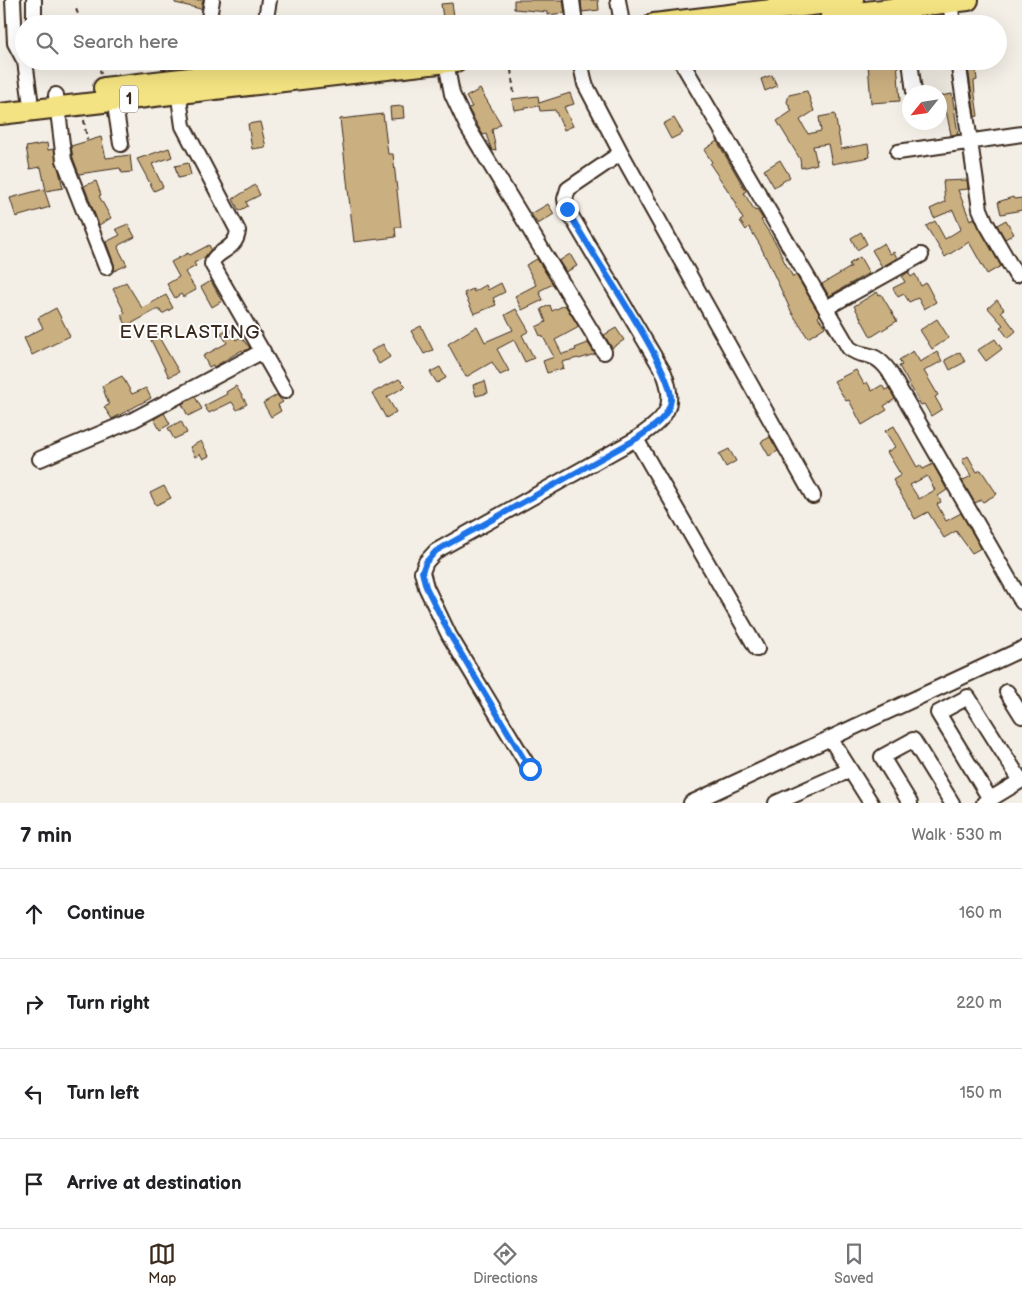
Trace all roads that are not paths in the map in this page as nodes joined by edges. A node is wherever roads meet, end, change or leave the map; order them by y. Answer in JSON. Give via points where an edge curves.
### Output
{"nodes":[{"id":1,"x":212,"y":0,"type":"edge"},
{"id":2,"x":269,"y":0,"type":"edge"},
{"id":3,"x":572,"y":0,"type":"edge"},
{"id":4,"x":618,"y":0,"type":"edge"},
{"id":5,"x":853,"y":0,"type":"edge"},
{"id":6,"x":13,"y":1,"type":"edge"},
{"id":7,"x":959,"y":1,"type":"edge"},
{"id":8,"x":34,"y":2,"type":"edge"},
{"id":9,"x":34,"y":15,"type":"edge"},
{"id":10,"x":210,"y":15,"type":"edge"},
{"id":11,"x":266,"y":15,"type":"edge"},
{"id":12,"x":574,"y":15,"type":"edge"},
{"id":13,"x":620,"y":15,"type":"edge"},
{"id":14,"x":727,"y":15,"type":"edge"},
{"id":15,"x":908,"y":15,"type":"edge"},
{"id":16,"x":955,"y":15,"type":"edge"},
{"id":17,"x":15,"y":42,"type":"edge"},
{"id":18,"x":26,"y":70,"type":"edge"},
{"id":19,"x":204,"y":70,"type":"edge"},
{"id":20,"x":346,"y":70,"type":"edge"},
{"id":21,"x":451,"y":70,"type":"edge"},
{"id":22,"x":582,"y":70,"type":"edge"},
{"id":23,"x":686,"y":70,"type":"edge"},
{"id":24,"x":911,"y":70,"type":"edge"},
{"id":25,"x":959,"y":70,"type":"edge"},
{"id":26,"x":913,"y":85,"type":"edge"},
{"id":27,"x":177,"y":87,"type":"junction"},
{"id":28,"x":114,"y":94,"type":"junction"},
{"id":29,"x":30,"y":98,"type":"junction"},
{"id":30,"x":57,"y":101,"type":"junction"},
{"id":31,"x":0,"y":102,"type":"edge"},
{"id":32,"x":0,"y":114,"type":"edge"},
{"id":33,"x":1022,"y":134,"type":"edge"},
{"id":34,"x":969,"y":141,"type":"junction"},
{"id":35,"x":121,"y":144,"type":"dead end"},
{"id":36,"x":898,"y":152,"type":"dead end"},
{"id":37,"x":621,"y":153,"type":"junction"},
{"id":38,"x":921,"y":255,"type":"dead end"},
{"id":39,"x":106,"y":267,"type":"dead end"},
{"id":40,"x":1016,"y":275,"type":"dead end"},
{"id":41,"x":826,"y":308,"type":"junction"},
{"id":42,"x":263,"y":351,"type":"junction"},
{"id":43,"x":604,"y":352,"type":"dead end"},
{"id":44,"x":285,"y":391,"type":"dead end"},
{"id":45,"x":636,"y":439,"type":"junction"},
{"id":46,"x":40,"y":459,"type":"dead end"},
{"id":47,"x":813,"y":496,"type":"dead end"},
{"id":48,"x":1022,"y":602,"type":"edge"},
{"id":49,"x":757,"y":649,"type":"dead end"},
{"id":50,"x":1022,"y":649,"type":"edge"},
{"id":51,"x":1007,"y":692,"type":"dead end"},
{"id":52,"x":1022,"y":716,"type":"edge"},
{"id":53,"x":830,"y":738,"type":"junction"},
{"id":54,"x":530,"y":769,"type":"dead end"},
{"id":55,"x":850,"y":770,"type":"junction"},
{"id":56,"x":1021,"y":781,"type":"edge"},
{"id":57,"x":987,"y":801,"type":"edge"},
{"id":58,"x":867,"y":802,"type":"edge"},
{"id":59,"x":691,"y":803,"type":"edge"},
{"id":60,"x":776,"y":803,"type":"edge"},
{"id":61,"x":910,"y":803,"type":"edge"},
{"id":62,"x":952,"y":803,"type":"edge"}],
"edges":[{"from":1,"to":10,"type":"street"},
{"from":2,"to":11,"type":"street"},
{"from":3,"to":12,"type":"street"},
{"from":4,"to":13,"type":"street"},
{"from":5,"to":14,"type":"highway"},
{"from":6,"to":8,"type":"street"},
{"from":6,"to":17,"type":"street"},
{"from":7,"to":15,"type":"highway"},
{"from":7,"to":16,"type":"street"},
{"from":8,"to":9,"type":"street"},
{"from":18,"to":29,"type":"street"},
{"from":19,"to":27,"type":"highway","number":"1"},
{"from":20,"to":27,"type":"highway","number":"1"},
{"from":21,"to":43,"type":"street","via":[[452,94],[466,126]]},
{"from":22,"to":37,"type":"street","via":[[585,84]]},
{"from":23,"to":41,"type":"street"},
{"from":24,"to":26,"type":"street"},
{"from":25,"to":34,"type":"street"},
{"from":27,"to":28,"type":"highway","number":"1"},
{"from":27,"to":42,"type":"street","via":[[183,126],[238,231],[232,245],[214,258],[212,264]]},
{"from":28,"to":30,"type":"highway","number":"1"},
{"from":28,"to":30,"type":"highway","number":"1","via":[[82,105]]},
{"from":28,"to":35,"type":"street"},
{"from":29,"to":30,"type":"highway","number":"1"},
{"from":29,"to":31,"type":"highway","number":"1"},
{"from":30,"to":32,"type":"highway","number":"1"},
{"from":30,"to":39,"type":"street","via":[[67,171]]},
{"from":33,"to":34,"type":"street"},
{"from":34,"to":36,"type":"street"},
{"from":34,"to":40,"type":"street","via":[[980,209]]},
{"from":37,"to":45,"type":"street","via":[[568,189],[565,199],[572,220],[652,350],[670,387],[671,401],[665,415]]},
{"from":37,"to":47,"type":"street"},
{"from":38,"to":41,"type":"street"},
{"from":41,"to":48,"type":"street","via":[[849,348],[856,353],[875,356],[889,371]]},
{"from":42,"to":44,"type":"street"},
{"from":42,"to":46,"type":"street","via":[[133,420]]},
{"from":45,"to":49,"type":"street"},
{"from":45,"to":54,"type":"street","via":[[436,551],[422,572],[450,635]]},
{"from":50,"to":53,"type":"street"},
{"from":51,"to":52,"type":"street"},
{"from":53,"to":55,"type":"street"},
{"from":53,"to":59,"type":"street"},
{"from":55,"to":58,"type":"street"},
{"from":55,"to":60,"type":"street"},
{"from":56,"to":57,"type":"street"},
{"from":56,"to":57,"type":"street","via":[[968,697],[938,713]]},
{"from":61,"to":62,"type":"street","via":[[882,757],[913,740]]}]}
